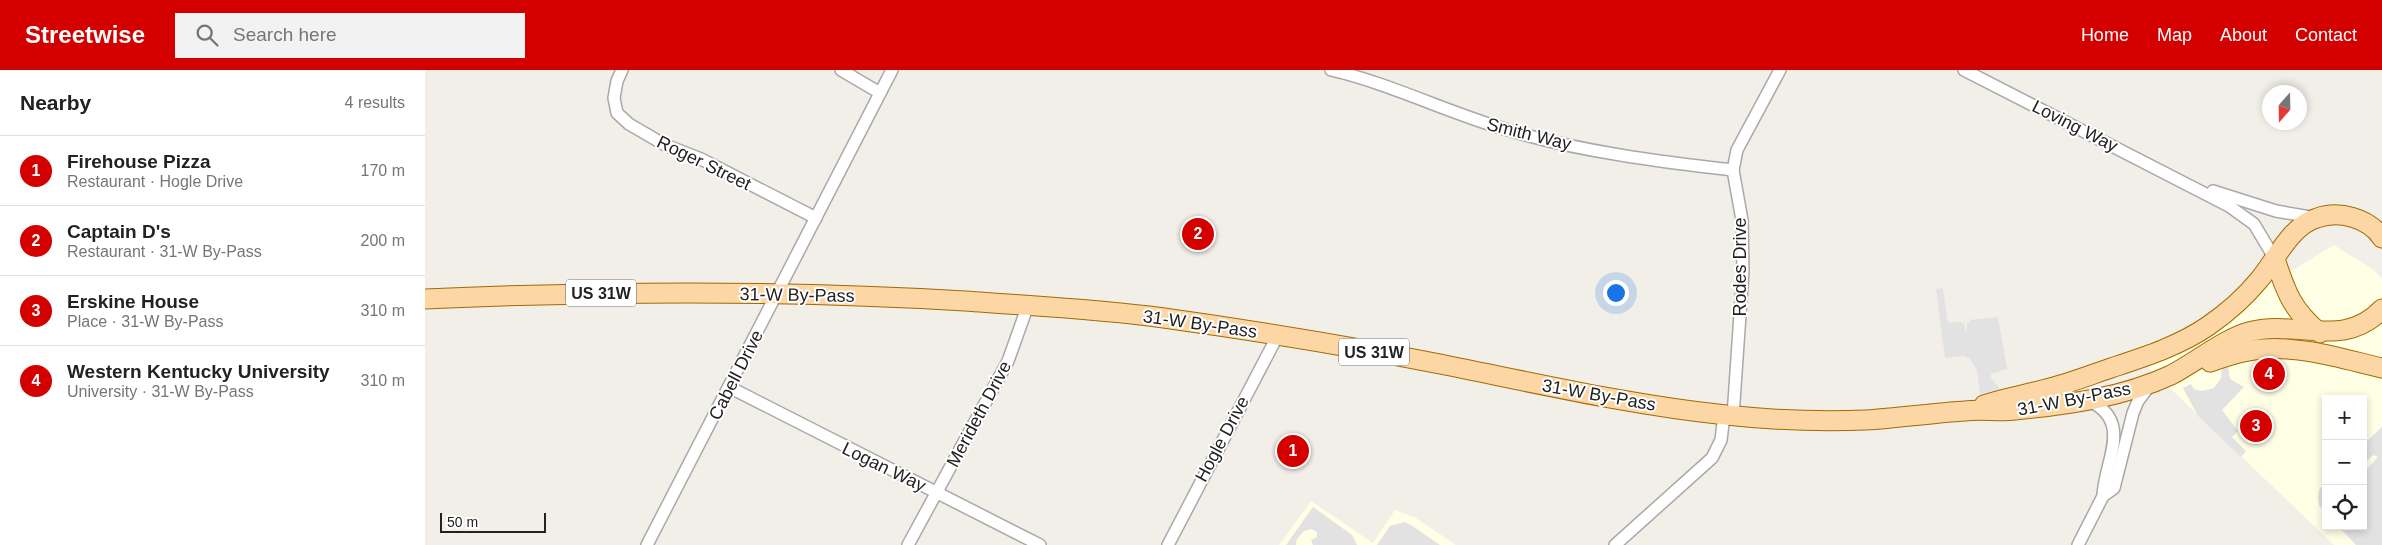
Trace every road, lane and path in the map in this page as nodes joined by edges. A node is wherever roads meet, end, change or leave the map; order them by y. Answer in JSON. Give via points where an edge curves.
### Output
{"nodes":[{"id":1,"x":622,"y":70,"type":"edge"},
{"id":2,"x":841,"y":70,"type":"edge"},
{"id":3,"x":892,"y":70,"type":"edge"},
{"id":4,"x":1331,"y":70,"type":"edge"},
{"id":5,"x":1781,"y":70,"type":"edge"},
{"id":6,"x":1965,"y":70,"type":"edge"},
{"id":7,"x":880,"y":93,"type":"junction"},
{"id":8,"x":1733,"y":170,"type":"junction"},
{"id":9,"x":2185,"y":182,"type":"junction"},
{"id":10,"x":2382,"y":216,"type":"edge"},
{"id":11,"x":2353,"y":217,"type":"junction"},
{"id":12,"x":816,"y":218,"type":"junction"},
{"id":13,"x":2316,"y":218,"type":"junction"},
{"id":14,"x":2382,"y":238,"type":"edge"},
{"id":15,"x":2275,"y":258,"type":"junction"},
{"id":16,"x":778,"y":294,"type":"junction"},
{"id":17,"x":425,"y":299,"type":"edge"},
{"id":18,"x":1028,"y":306,"type":"junction"},
{"id":19,"x":2382,"y":308,"type":"edge"},
{"id":20,"x":2316,"y":330,"type":"junction"},
{"id":21,"x":1279,"y":335,"type":"junction"},
{"id":22,"x":2382,"y":368,"type":"edge"},
{"id":23,"x":2173,"y":374,"type":"junction"},
{"id":24,"x":2153,"y":382,"type":"junction"},
{"id":25,"x":729,"y":387,"type":"junction"},
{"id":26,"x":2086,"y":400,"type":"junction"},
{"id":27,"x":1968,"y":410,"type":"junction"},
{"id":28,"x":1729,"y":415,"type":"junction"},
{"id":29,"x":936,"y":492,"type":"junction"},
{"id":30,"x":2103,"y":496,"type":"junction"},
{"id":31,"x":647,"y":545,"type":"edge"},
{"id":32,"x":908,"y":545,"type":"edge"},
{"id":33,"x":1040,"y":545,"type":"edge"},
{"id":34,"x":1167,"y":545,"type":"edge"},
{"id":35,"x":1615,"y":545,"type":"edge"},
{"id":36,"x":2078,"y":545,"type":"edge"}],
"edges":[{"from":1,"to":12,"type":"street","name":"Roger Street","via":[[614,98],[617,113],[629,124],[665,145]]},
{"from":2,"to":7,"type":"street"},
{"from":3,"to":7,"type":"street","name":"Cabell Drive"},
{"from":4,"to":8,"type":"street","name":"Smith Way","via":[[1383,84],[1529,136]]},
{"from":5,"to":8,"type":"street","name":"Rodes Drive","via":[[1737,150]]},
{"from":6,"to":9,"type":"street","name":"Loving Way"},
{"from":7,"to":12,"type":"street","name":"Cabell Drive"},
{"from":8,"to":28,"type":"street","name":"Rodes Drive","via":[[1742,220],[1743,262]]},
{"from":9,"to":13,"type":"street","name":"Loving Way","via":[[2275,211]]},
{"from":9,"to":15,"type":"street","name":"Loving Way","via":[[2254,224]]},
{"from":10,"to":11,"type":"main road"},
{"from":11,"to":13,"type":"main road"},
{"from":11,"to":14,"type":"main road","via":[[2369,225]]},
{"from":12,"to":16,"type":"street","name":"Cabell Drive"},
{"from":13,"to":15,"type":"main road","name":"31-W By-Pass","via":[[2295,232]]},
{"from":15,"to":20,"type":"main road","via":[[2291,303]]},
{"from":15,"to":27,"type":"main road","name":"31-W By-Pass","via":[[2259,280],[2227,312],[2186,339],[2151,355],[2090,375]]},
{"from":16,"to":17,"type":"main road","name":"31-W By-Pass","number":"US 31W","via":[[577,292]]},
{"from":16,"to":18,"type":"main road","name":"31-W By-Pass","number":"US 31W"},
{"from":16,"to":25,"type":"street","name":"Cabell Drive"},
{"from":18,"to":21,"type":"main road","name":"31-W By-Pass","number":"US 31W","via":[[1157,317]]},
{"from":18,"to":29,"type":"street","name":"Merideth Drive","via":[[1008,361]]},
{"from":19,"to":20,"type":"main road","name":"31-W By-Pass","via":[[2352,329]]},
{"from":20,"to":22,"type":"main road","via":[[2338,346]]},
{"from":20,"to":23,"type":"main road","name":"31-W By-Pass","via":[[2254,330],[2239,335]]},
{"from":21,"to":28,"type":"main road","name":"31-W By-Pass","number":"US 31W","via":[[1647,404]]},
{"from":21,"to":34,"type":"street","name":"Hogle Drive"},
{"from":22,"to":23,"type":"main road","via":[[2311,352],[2262,349]]},
{"from":23,"to":24,"type":"main road","name":"31-W By-Pass"},
{"from":24,"to":26,"type":"main road","name":"31-W By-Pass"},
{"from":24,"to":30,"type":"street","via":[[2133,413],[2113,488]]},
{"from":25,"to":29,"type":"street","name":"Logan Way"},
{"from":25,"to":31,"type":"street","name":"Cabell Drive"},
{"from":26,"to":27,"type":"main road","name":"31-W By-Pass","via":[[2011,411]]},
{"from":26,"to":30,"type":"street","via":[[2102,408],[2115,438]]},
{"from":27,"to":28,"type":"main road","name":"31-W By-Pass","number":"US 31W","via":[[1821,421]]},
{"from":28,"to":35,"type":"street","name":"Rodes Drive","via":[[1713,458]]},
{"from":29,"to":32,"type":"street","name":"Merideth Drive"},
{"from":29,"to":33,"type":"street","name":"Logan Way"},
{"from":30,"to":36,"type":"street"}]}
